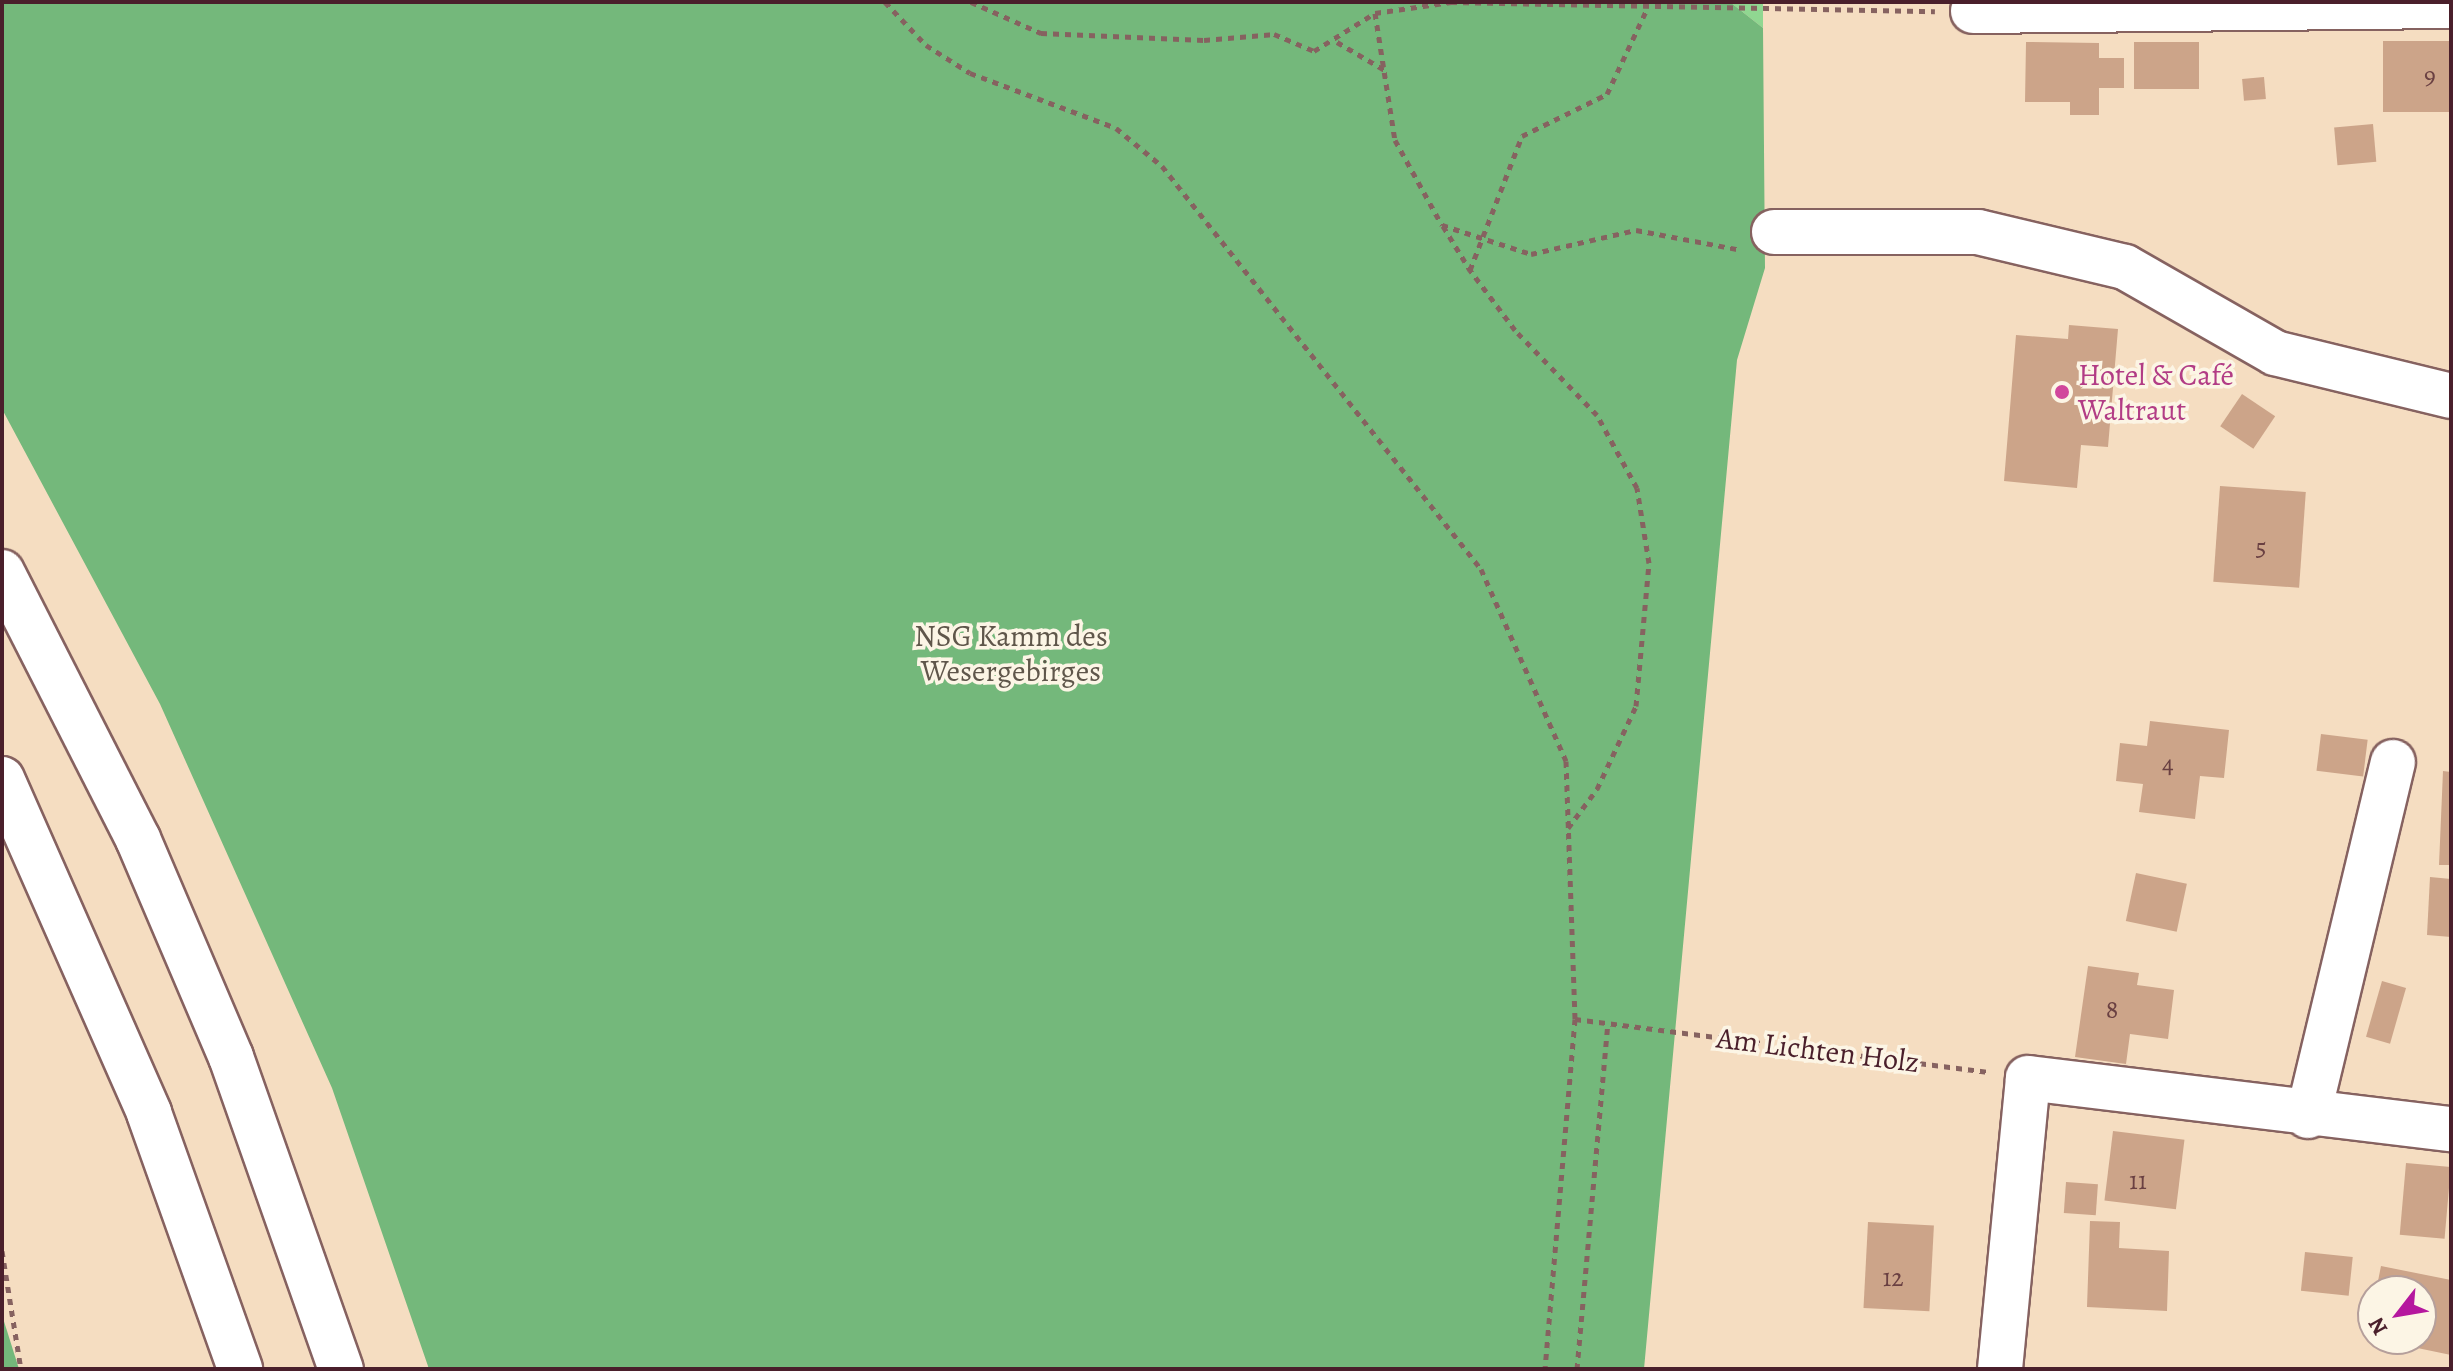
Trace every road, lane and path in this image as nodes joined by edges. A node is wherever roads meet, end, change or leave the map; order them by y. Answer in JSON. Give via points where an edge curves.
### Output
{"nodes":[{"id":1,"x":885,"y":2,"type":"edge"},
{"id":2,"x":971,"y":2,"type":"edge"},
{"id":3,"x":2451,"y":6,"type":"edge"},
{"id":4,"x":1646,"y":11,"type":"junction"},
{"id":5,"x":1973,"y":11,"type":"joint"},
{"id":6,"x":1375,"y":13,"type":"junction"},
{"id":7,"x":1337,"y":42,"type":"junction"},
{"id":8,"x":1389,"y":73,"type":"junction"},
{"id":9,"x":1442,"y":225,"type":"junction"},
{"id":10,"x":1774,"y":232,"type":"joint"},
{"id":11,"x":1482,"y":238,"type":"junction"},
{"id":12,"x":1470,"y":270,"type":"junction"},
{"id":13,"x":2451,"y":396,"type":"edge"},
{"id":14,"x":2,"y":572,"type":"edge"},
{"id":15,"x":2393,"y":762,"type":"dead end"},
{"id":16,"x":2,"y":779,"type":"edge"},
{"id":17,"x":1568,"y":829,"type":"junction"},
{"id":18,"x":1575,"y":1019,"type":"junction"},
{"id":19,"x":1608,"y":1023,"type":"junction"},
{"id":20,"x":2028,"y":1078,"type":"junction"},
{"id":21,"x":2308,"y":1116,"type":"junction"},
{"id":22,"x":2451,"y":1129,"type":"edge"},
{"id":23,"x":2,"y":1251,"type":"edge"},
{"id":24,"x":21,"y":1369,"type":"edge"},
{"id":25,"x":240,"y":1369,"type":"edge"},
{"id":26,"x":341,"y":1369,"type":"edge"},
{"id":27,"x":1545,"y":1369,"type":"edge"},
{"id":28,"x":1577,"y":1369,"type":"edge"},
{"id":29,"x":2000,"y":1369,"type":"edge"}],
"edges":[{"from":1,"to":17,"type":"path","via":[[916,37],[970,73],[1116,128],[1162,166],[1481,569],[1566,761]]},
{"from":2,"to":7,"type":"path","via":[[1041,33],[1204,40],[1274,34],[1314,51]]},
{"from":3,"to":5,"type":"main road"},
{"from":4,"to":5,"type":"path"},
{"from":4,"to":6,"type":"path","via":[[1451,2]]},
{"from":4,"to":11,"type":"path","via":[[1607,94],[1522,136]]},
{"from":6,"to":7,"type":"path"},
{"from":6,"to":8,"type":"path"},
{"from":7,"to":8,"type":"path"},
{"from":8,"to":9,"type":"path","via":[[1395,140]]},
{"from":9,"to":11,"type":"path"},
{"from":9,"to":12,"type":"path"},
{"from":10,"to":11,"type":"path","via":[[1735,250],[1636,230],[1531,254]]},
{"from":10,"to":13,"type":"main road","via":[[1978,232],[2125,267],[2275,353]]},
{"from":11,"to":12,"type":"path"},
{"from":12,"to":17,"type":"path","via":[[1515,330],[1597,415],[1637,488],[1649,563],[1636,706],[1597,789]]},
{"from":14,"to":26,"type":"main road","via":[[138,839],[231,1057]]},
{"from":15,"to":21,"type":"main road"},
{"from":16,"to":25,"type":"main road","via":[[149,1113]]},
{"from":17,"to":18,"type":"path"},
{"from":18,"to":19,"type":"path","name":"Am Lichten Holz"},
{"from":18,"to":27,"type":"path"},
{"from":19,"to":20,"type":"path","name":"Am Lichten Holz"},
{"from":19,"to":28,"type":"path"},
{"from":20,"to":21,"type":"main road"},
{"from":20,"to":29,"type":"main road"},
{"from":21,"to":22,"type":"main road"},
{"from":23,"to":24,"type":"path"}]}
